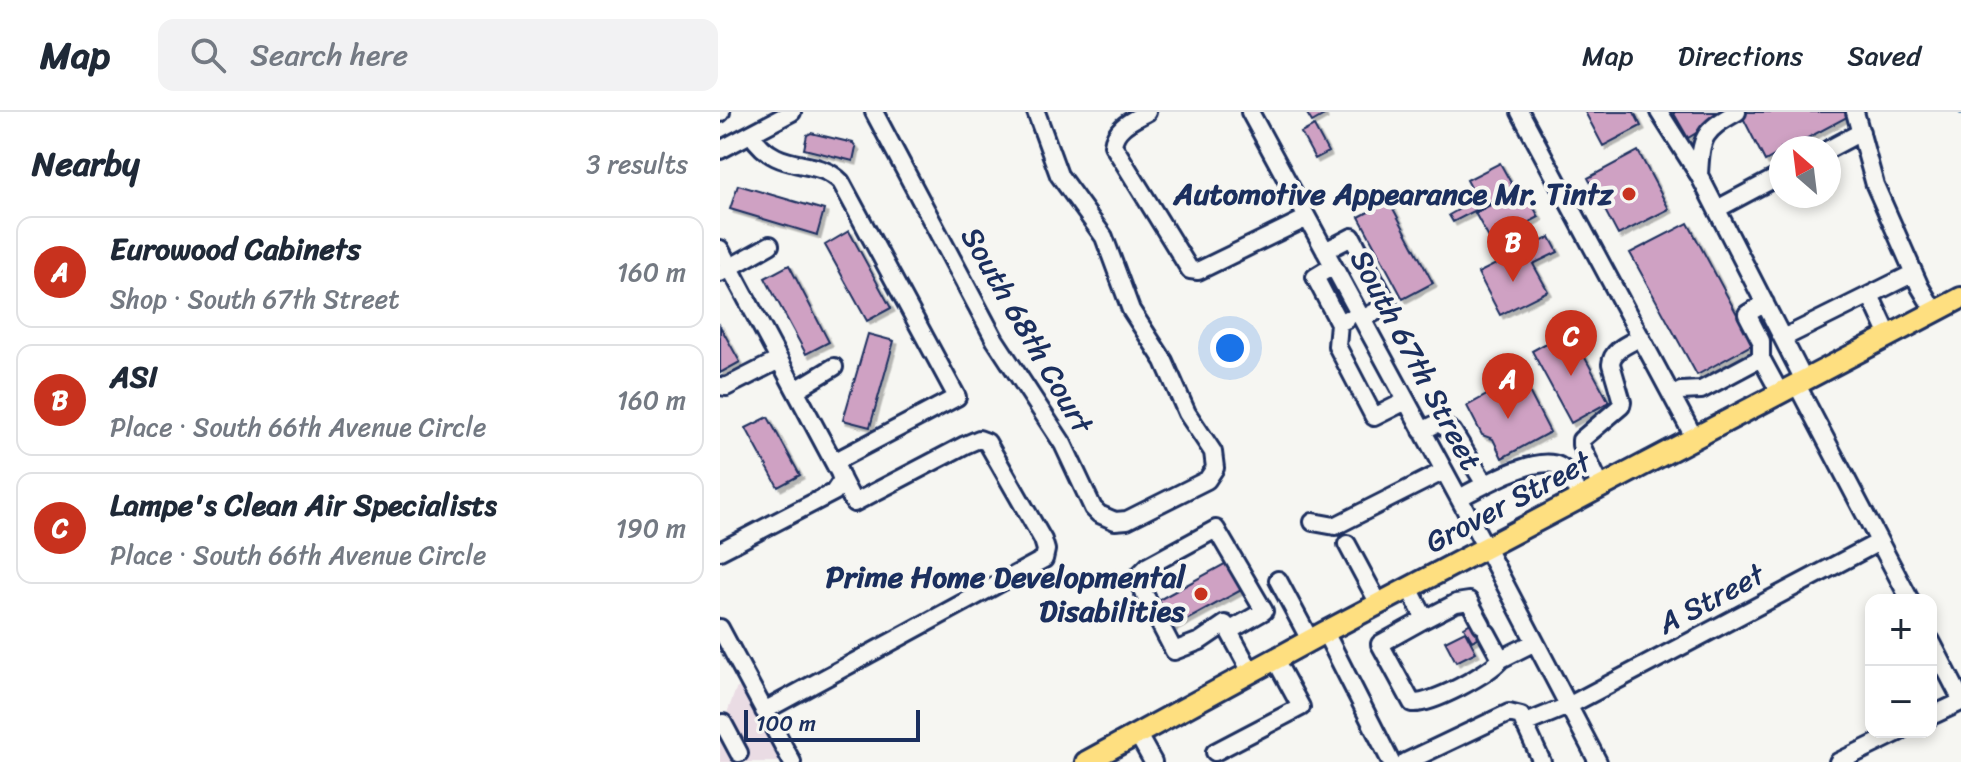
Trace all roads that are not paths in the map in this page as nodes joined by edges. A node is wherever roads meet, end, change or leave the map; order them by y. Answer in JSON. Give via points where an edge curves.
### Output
{"nodes":[{"id":1,"x":792,"y":112,"type":"edge"},
{"id":2,"x":874,"y":112,"type":"edge"},
{"id":3,"x":1036,"y":112,"type":"edge"},
{"id":4,"x":1147,"y":112,"type":"edge"},
{"id":5,"x":1250,"y":112,"type":"edge"},
{"id":6,"x":1520,"y":112,"type":"edge"},
{"id":7,"x":1659,"y":112,"type":"edge"},
{"id":8,"x":1737,"y":112,"type":"edge"},
{"id":9,"x":1855,"y":112,"type":"edge"},
{"id":10,"x":1861,"y":132,"type":"junction"},
{"id":11,"x":751,"y":134,"type":"junction"},
{"id":12,"x":1841,"y":143,"type":"edge"},
{"id":13,"x":720,"y":150,"type":"edge"},
{"id":14,"x":1699,"y":175,"type":"junction"},
{"id":15,"x":1769,"y":181,"type":"edge"},
{"id":16,"x":1717,"y":209,"type":"junction"},
{"id":17,"x":1307,"y":218,"type":"junction"},
{"id":18,"x":770,"y":245,"type":"dead end"},
{"id":19,"x":720,"y":249,"type":"edge"},
{"id":20,"x":1329,"y":259,"type":"junction"},
{"id":21,"x":725,"y":270,"type":"edge"},
{"id":22,"x":1914,"y":273,"type":"junction"},
{"id":23,"x":1870,"y":295,"type":"junction"},
{"id":24,"x":1961,"y":298,"type":"edge"},
{"id":25,"x":1765,"y":303,"type":"junction"},
{"id":26,"x":1935,"y":312,"type":"junction"},
{"id":27,"x":1360,"y":316,"type":"junction"},
{"id":28,"x":1339,"y":323,"type":"junction"},
{"id":29,"x":1889,"y":336,"type":"junction"},
{"id":30,"x":1641,"y":337,"type":"junction"},
{"id":31,"x":1783,"y":338,"type":"junction"},
{"id":32,"x":1761,"y":358,"type":"junction"},
{"id":33,"x":779,"y":360,"type":"junction"},
{"id":34,"x":834,"y":367,"type":"dead end"},
{"id":35,"x":720,"y":386,"type":"edge"},
{"id":36,"x":1794,"y":386,"type":"junction"},
{"id":37,"x":796,"y":390,"type":"junction"},
{"id":38,"x":1672,"y":396,"type":"junction"},
{"id":39,"x":1406,"y":401,"type":"junction"},
{"id":40,"x":1422,"y":431,"type":"junction"},
{"id":41,"x":1694,"y":437,"type":"junction"},
{"id":42,"x":834,"y":462,"type":"junction"},
{"id":43,"x":1444,"y":471,"type":"junction"},
{"id":44,"x":842,"y":480,"type":"junction"},
{"id":45,"x":1485,"y":484,"type":"junction"},
{"id":46,"x":1601,"y":487,"type":"junction"},
{"id":47,"x":1459,"y":498,"type":"junction"},
{"id":48,"x":1580,"y":498,"type":"junction"},
{"id":49,"x":1313,"y":522,"type":"dead end"},
{"id":50,"x":1879,"y":542,"type":"junction"},
{"id":51,"x":1347,"y":544,"type":"dead end"},
{"id":52,"x":1486,"y":548,"type":"junction"},
{"id":53,"x":720,"y":551,"type":"edge"},
{"id":54,"x":1278,"y":580,"type":"dead end"},
{"id":55,"x":1409,"y":588,"type":"junction"},
{"id":56,"x":1907,"y":594,"type":"edge"},
{"id":57,"x":1379,"y":604,"type":"junction"},
{"id":58,"x":1425,"y":619,"type":"junction"},
{"id":59,"x":720,"y":628,"type":"edge"},
{"id":60,"x":1229,"y":631,"type":"junction"},
{"id":61,"x":1318,"y":636,"type":"junction"},
{"id":62,"x":1535,"y":642,"type":"junction"},
{"id":63,"x":1937,"y":653,"type":"edge"},
{"id":64,"x":1275,"y":659,"type":"junction"},
{"id":65,"x":1501,"y":659,"type":"junction"},
{"id":66,"x":1251,"y":672,"type":"junction"},
{"id":67,"x":1961,"y":700,"type":"edge"},
{"id":68,"x":1568,"y":706,"type":"junction"},
{"id":69,"x":764,"y":711,"type":"junction"},
{"id":70,"x":1937,"y":713,"type":"edge"},
{"id":71,"x":723,"y":723,"type":"dead end"},
{"id":72,"x":1524,"y":724,"type":"junction"},
{"id":73,"x":1138,"y":735,"type":"junction"},
{"id":74,"x":1887,"y":738,"type":"edge"},
{"id":75,"x":1215,"y":752,"type":"dead end"},
{"id":76,"x":739,"y":753,"type":"dead end"},
{"id":77,"x":792,"y":762,"type":"edge"},
{"id":78,"x":1086,"y":762,"type":"edge"},
{"id":79,"x":1153,"y":762,"type":"edge"},
{"id":80,"x":1391,"y":762,"type":"edge"},
{"id":81,"x":1406,"y":762,"type":"edge"},
{"id":82,"x":1542,"y":762,"type":"edge"},
{"id":83,"x":1598,"y":762,"type":"edge"},
{"id":84,"x":1838,"y":762,"type":"edge"}],
"edges":[{"from":1,"to":11,"type":"street"},
{"from":2,"to":3,"type":"street","name":"South 68th Court","via":[[995,340],[1063,444],[1093,508],[1110,520],[1127,520],[1207,480],[1215,468],[1213,452],[1131,310],[1104,237],[1059,175]]},
{"from":4,"to":17,"type":"street","via":[[1124,125],[1113,145],[1190,270],[1198,271]]},
{"from":5,"to":17,"type":"street","name":"South 67th Street"},
{"from":6,"to":30,"type":"street"},
{"from":7,"to":14,"type":"street"},
{"from":8,"to":14,"type":"street","via":[[1710,127],[1700,148]]},
{"from":9,"to":10,"type":"street"},
{"from":10,"to":12,"type":"street"},
{"from":10,"to":22,"type":"street","via":[[1875,185]]},
{"from":11,"to":13,"type":"street"},
{"from":11,"to":42,"type":"street","via":[[772,157],[830,173],[841,182],[957,397]]},
{"from":14,"to":16,"type":"street"},
{"from":15,"to":16,"type":"street"},
{"from":16,"to":25,"type":"street"},
{"from":17,"to":20,"type":"street","name":"South 67th Street"},
{"from":18,"to":21,"type":"street"},
{"from":19,"to":21,"type":"street"},
{"from":20,"to":27,"type":"street","name":"South 67th Street"},
{"from":20,"to":27,"type":"street","via":[[1352,237],[1388,305]]},
{"from":20,"to":28,"type":"street","via":[[1315,277]]},
{"from":21,"to":33,"type":"street"},
{"from":22,"to":23,"type":"street"},
{"from":22,"to":26,"type":"street"},
{"from":23,"to":29,"type":"street"},
{"from":23,"to":31,"type":"street"},
{"from":24,"to":26,"type":"main road","name":"Grover Street"},
{"from":25,"to":31,"type":"street"},
{"from":25,"to":32,"type":"street","via":[[1747,314],[1761,341]]},
{"from":26,"to":29,"type":"main road","name":"Grover Street"},
{"from":27,"to":28,"type":"street"},
{"from":27,"to":39,"type":"street","name":"South 67th Street"},
{"from":28,"to":39,"type":"street","via":[[1337,346],[1374,417]]},
{"from":29,"to":36,"type":"main road","name":"Grover Street"},
{"from":30,"to":38,"type":"street"},
{"from":30,"to":46,"type":"street","via":[[1611,358],[1621,406],[1581,440]]},
{"from":31,"to":36,"type":"street"},
{"from":32,"to":36,"type":"street"},
{"from":32,"to":38,"type":"street","via":[[1701,390]]},
{"from":33,"to":35,"type":"street"},
{"from":33,"to":37,"type":"street"},
{"from":34,"to":37,"type":"street"},
{"from":36,"to":41,"type":"main road","name":"Grover Street"},
{"from":36,"to":50,"type":"street"},
{"from":37,"to":42,"type":"street"},
{"from":38,"to":41,"type":"street"},
{"from":39,"to":40,"type":"street","name":"South 67th Street"},
{"from":40,"to":43,"type":"street","name":"South 67th Street"},
{"from":40,"to":45,"type":"street","via":[[1438,423],[1453,432]]},
{"from":41,"to":46,"type":"main road","name":"Grover Street"},
{"from":42,"to":44,"type":"street"},
{"from":43,"to":47,"type":"street","name":"South 67th Street"},
{"from":43,"to":49,"type":"street","via":[[1335,526]]},
{"from":44,"to":53,"type":"street","via":[[834,492]]},
{"from":44,"to":69,"type":"street","via":[[854,503],[965,445],[979,439],[987,442],[1043,540],[1044,559]]},
{"from":45,"to":47,"type":"street"},
{"from":45,"to":48,"type":"street","via":[[1533,464],[1552,464],[1564,470]]},
{"from":46,"to":48,"type":"main road","name":"Grover Street"},
{"from":47,"to":52,"type":"street","name":"South 67th Street"},
{"from":48,"to":52,"type":"main road","name":"Grover Street"},
{"from":50,"to":56,"type":"street"},
{"from":50,"to":68,"type":"street","name":"A Street"},
{"from":51,"to":57,"type":"street"},
{"from":52,"to":55,"type":"main road","name":"Grover Street"},
{"from":52,"to":62,"type":"street","name":"South 67th Street"},
{"from":54,"to":61,"type":"street"},
{"from":55,"to":57,"type":"main road","name":"Grover Street"},
{"from":55,"to":58,"type":"street"},
{"from":57,"to":61,"type":"main road","name":"Grover Street"},
{"from":58,"to":65,"type":"street","via":[[1469,601]]},
{"from":58,"to":65,"type":"street","via":[[1380,644],[1412,703],[1454,689]]},
{"from":59,"to":69,"type":"street"},
{"from":60,"to":60,"type":"street","via":[[1225,624],[1174,651],[1136,578],[1216,529],[1264,611]]},
{"from":60,"to":66,"type":"street"},
{"from":61,"to":64,"type":"main road","name":"Grover Street"},
{"from":61,"to":80,"type":"street"},
{"from":62,"to":65,"type":"street"},
{"from":62,"to":68,"type":"street","name":"South 67th Street"},
{"from":63,"to":67,"type":"street"},
{"from":64,"to":66,"type":"main road","name":"Grover Street"},
{"from":64,"to":75,"type":"street","via":[[1301,707]]},
{"from":66,"to":73,"type":"main road","name":"Grover Street"},
{"from":67,"to":70,"type":"street"},
{"from":68,"to":72,"type":"street","name":"A Street"},
{"from":68,"to":83,"type":"street","name":"South 67th Street"},
{"from":69,"to":77,"type":"street"},
{"from":71,"to":76,"type":"street"},
{"from":72,"to":81,"type":"street","via":[[1521,716],[1506,714]]},
{"from":72,"to":82,"type":"street"},
{"from":73,"to":78,"type":"main road","name":"Grover Street"},
{"from":73,"to":79,"type":"street"},
{"from":74,"to":84,"type":"street"}]}
